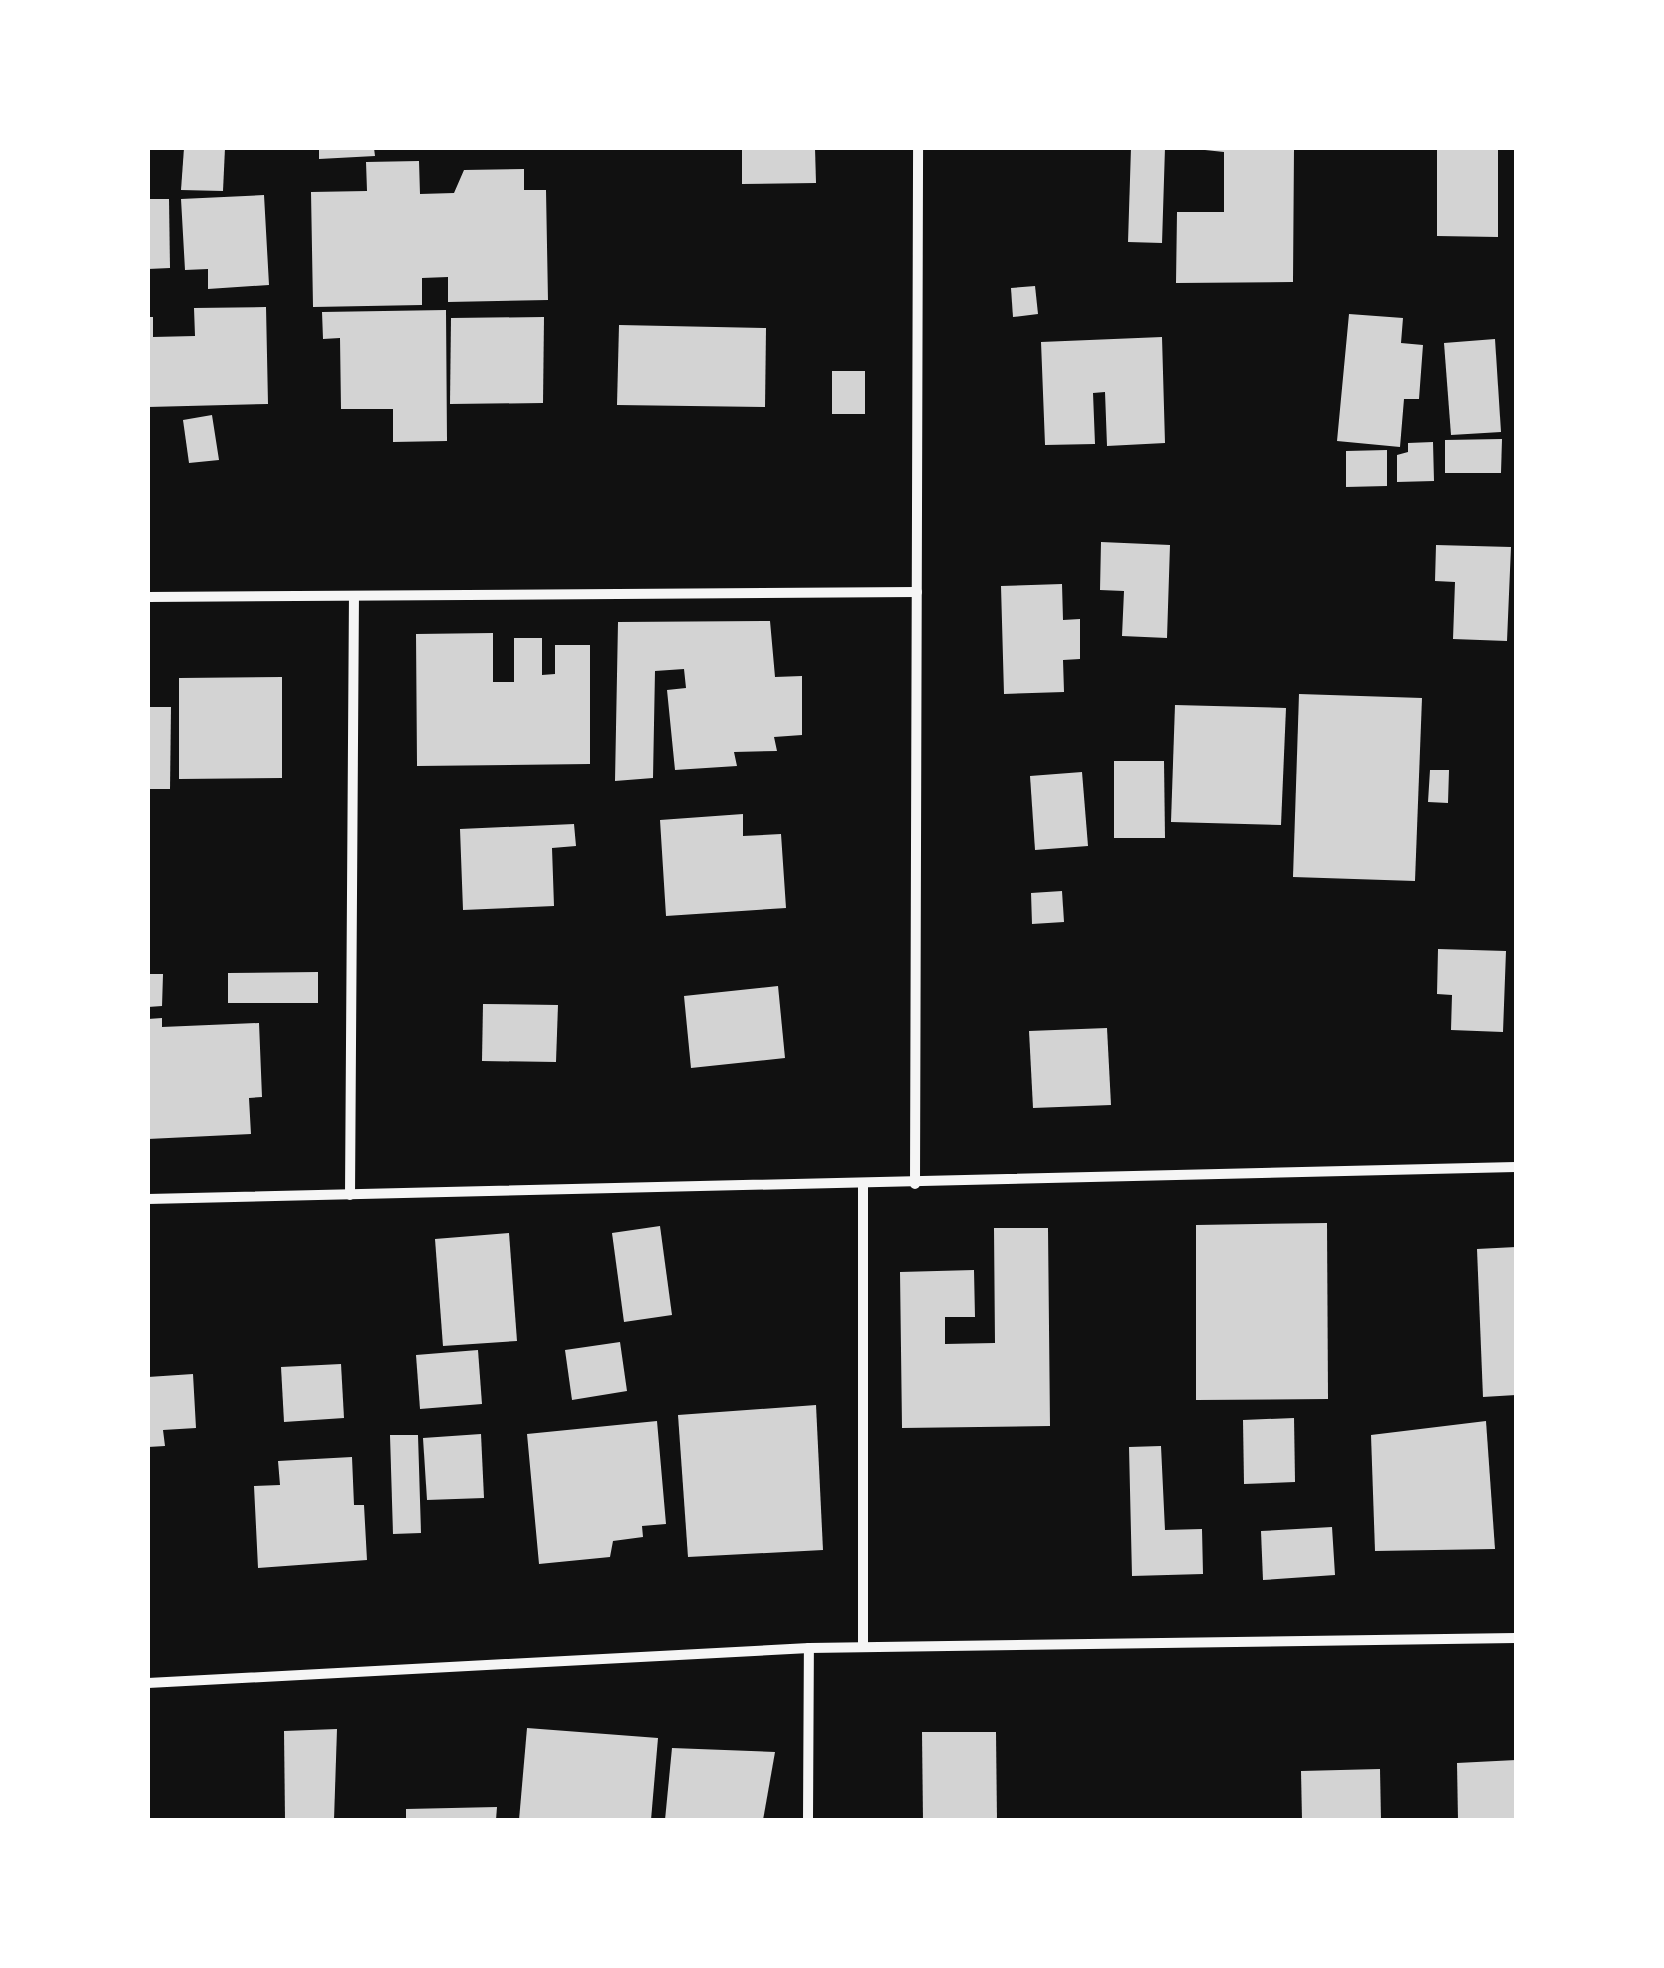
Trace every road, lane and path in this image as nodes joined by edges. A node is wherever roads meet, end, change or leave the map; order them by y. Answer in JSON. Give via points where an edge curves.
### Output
{"nodes":[{"id":1,"x":918,"y":148,"type":"edge"},
{"id":2,"x":917,"y":592,"type":"junction"},
{"id":3,"x":354,"y":596,"type":"junction"},
{"id":4,"x":148,"y":598,"type":"edge"},
{"id":5,"x":1516,"y":1167,"type":"edge"},
{"id":6,"x":915,"y":1184,"type":"junction"},
{"id":7,"x":863,"y":1186,"type":"junction"},
{"id":8,"x":350,"y":1195,"type":"junction"},
{"id":9,"x":148,"y":1199,"type":"edge"},
{"id":10,"x":1516,"y":1638,"type":"edge"},
{"id":11,"x":863,"y":1647,"type":"junction"},
{"id":12,"x":809,"y":1648,"type":"junction"},
{"id":13,"x":148,"y":1683,"type":"edge"},
{"id":14,"x":808,"y":1820,"type":"edge"}],
"edges":[{"from":1,"to":2,"type":"street"},
{"from":2,"to":3,"type":"street"},
{"from":2,"to":6,"type":"street"},
{"from":3,"to":4,"type":"street"},
{"from":3,"to":8,"type":"street"},
{"from":5,"to":6,"type":"street"},
{"from":6,"to":7,"type":"street"},
{"from":7,"to":8,"type":"street"},
{"from":7,"to":11,"type":"street"},
{"from":8,"to":9,"type":"street"},
{"from":10,"to":11,"type":"street"},
{"from":11,"to":12,"type":"street"},
{"from":12,"to":13,"type":"street"},
{"from":12,"to":14,"type":"street"}]}
